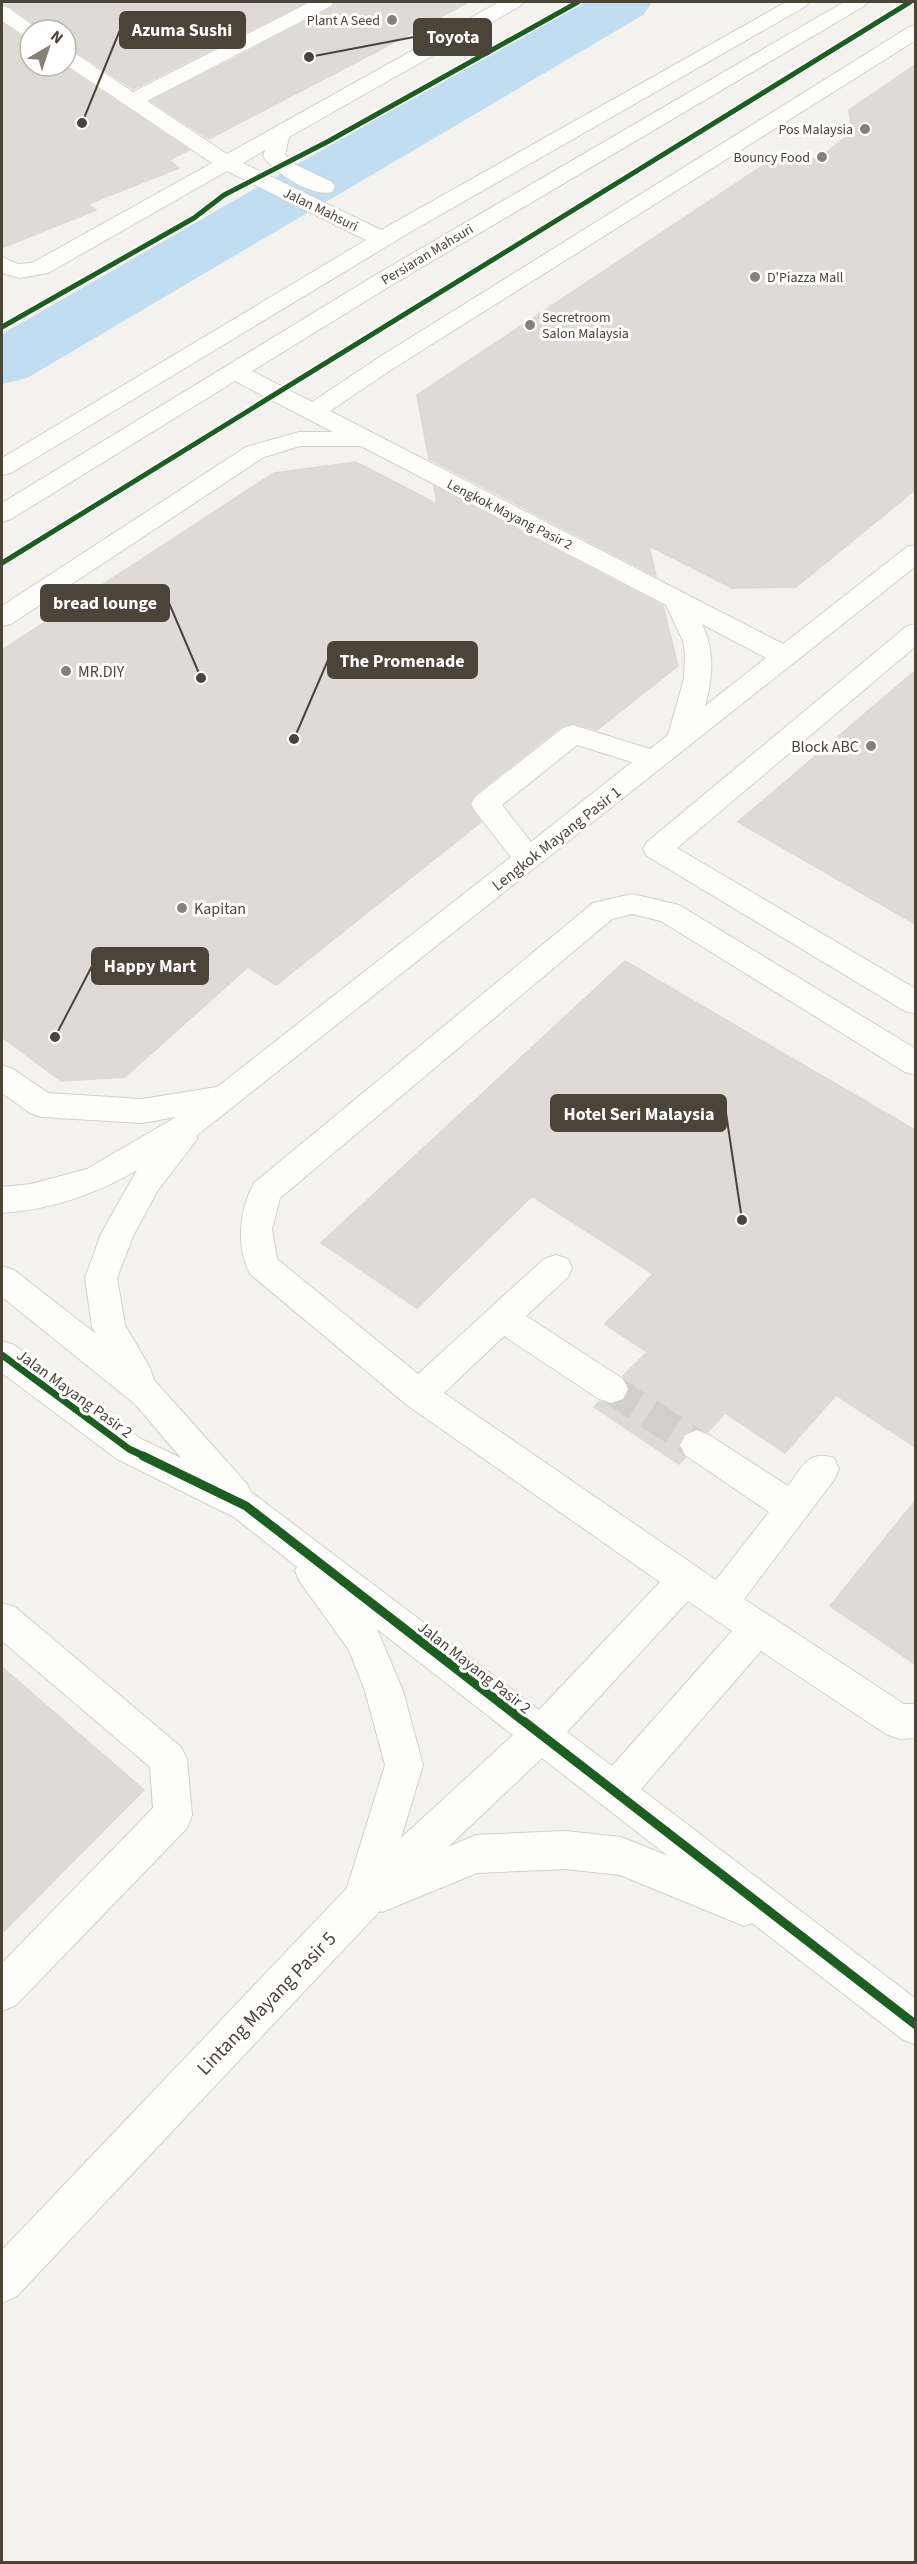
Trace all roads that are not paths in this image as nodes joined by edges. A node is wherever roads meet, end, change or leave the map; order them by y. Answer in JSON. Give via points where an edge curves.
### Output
{"nodes":[{"id":1,"x":324,"y":2,"type":"edge"},
{"id":2,"x":513,"y":2,"type":"edge"},
{"id":3,"x":799,"y":2,"type":"edge"},
{"id":4,"x":857,"y":2,"type":"edge"},
{"id":5,"x":2,"y":12,"type":"edge"},
{"id":6,"x":18,"y":23,"type":"edge"},
{"id":7,"x":915,"y":31,"type":"edge"},
{"id":8,"x":78,"y":64,"type":"edge"},
{"id":9,"x":133,"y":100,"type":"junction"},
{"id":10,"x":279,"y":134,"type":"junction"},
{"id":11,"x":227,"y":163,"type":"junction"},
{"id":12,"x":342,"y":196,"type":"dead end"},
{"id":13,"x":381,"y":214,"type":"dead end"},
{"id":14,"x":403,"y":225,"type":"junction"},
{"id":15,"x":382,"y":239,"type":"junction"},
{"id":16,"x":2,"y":264,"type":"edge"},
{"id":17,"x":234,"y":371,"type":"junction"},
{"id":18,"x":313,"y":412,"type":"junction"},
{"id":19,"x":366,"y":440,"type":"junction"},
{"id":20,"x":2,"y":468,"type":"edge"},
{"id":21,"x":2,"y":514,"type":"edge"},
{"id":22,"x":915,"y":553,"type":"edge"},
{"id":23,"x":675,"y":599,"type":"junction"},
{"id":24,"x":2,"y":618,"type":"edge"},
{"id":25,"x":915,"y":632,"type":"edge"},
{"id":26,"x":786,"y":657,"type":"junction"},
{"id":27,"x":679,"y":741,"type":"junction"},
{"id":28,"x":655,"y":760,"type":"junction"},
{"id":29,"x":529,"y":859,"type":"junction"},
{"id":30,"x":915,"y":1003,"type":"edge"},
{"id":31,"x":915,"y":1064,"type":"edge"},
{"id":32,"x":2,"y":1077,"type":"edge"},
{"id":33,"x":227,"y":1097,"type":"junction"},
{"id":34,"x":194,"y":1122,"type":"junction"},
{"id":35,"x":2,"y":1200,"type":"edge"},
{"id":36,"x":556,"y":1268,"type":"dead end"},
{"id":37,"x":2,"y":1279,"type":"edge"},
{"id":38,"x":503,"y":1318,"type":"junction"},
{"id":39,"x":2,"y":1355,"type":"edge"},
{"id":40,"x":611,"y":1389,"type":"tunnel mouth"},
{"id":41,"x":147,"y":1394,"type":"junction"},
{"id":42,"x":418,"y":1395,"type":"junction"},
{"id":43,"x":697,"y":1446,"type":"tunnel mouth"},
{"id":44,"x":822,"y":1469,"type":"dead end"},
{"id":45,"x":246,"y":1506,"type":"junction"},
{"id":46,"x":792,"y":1508,"type":"junction"},
{"id":47,"x":290,"y":1540,"type":"junction"},
{"id":48,"x":686,"y":1579,"type":"junction"},
{"id":49,"x":720,"y":1603,"type":"junction"},
{"id":50,"x":2,"y":1619,"type":"edge"},
{"id":51,"x":758,"y":1628,"type":"junction"},
{"id":52,"x":915,"y":1721,"type":"edge"},
{"id":53,"x":540,"y":1735,"type":"junction"},
{"id":54,"x":614,"y":1792,"type":"junction"},
{"id":55,"x":363,"y":1900,"type":"junction"},
{"id":56,"x":784,"y":1923,"type":"junction"},
{"id":57,"x":2,"y":1991,"type":"edge"},
{"id":58,"x":915,"y":2025,"type":"edge"},
{"id":59,"x":2,"y":2281,"type":"edge"}],
"edges":[{"from":1,"to":9,"type":"street"},
{"from":2,"to":10,"type":"street"},
{"from":3,"to":14,"type":"street"},
{"from":4,"to":17,"type":"street","name":"Persiaran Mahsuri"},
{"from":5,"to":6,"type":"street"},
{"from":7,"to":18,"type":"street"},
{"from":8,"to":9,"type":"street","name":"Jalan Mahsuri"},
{"from":9,"to":11,"type":"street","name":"Jalan Mahsuri"},
{"from":10,"to":11,"type":"street"},
{"from":10,"to":12,"type":"street","via":[[274,156],[288,170]]},
{"from":11,"to":15,"type":"street","name":"Jalan Mahsuri"},
{"from":11,"to":16,"type":"street","via":[[40,268],[15,271]]},
{"from":13,"to":14,"type":"street"},
{"from":14,"to":15,"type":"street"},
{"from":15,"to":20,"type":"street"},
{"from":17,"to":18,"type":"street","name":"Lengkok Mayang Pasir 2"},
{"from":17,"to":21,"type":"street","name":"Persiaran Mahsuri"},
{"from":18,"to":19,"type":"street","name":"Lengkok Mayang Pasir 2"},
{"from":19,"to":23,"type":"street","name":"Lengkok Mayang Pasir 2"},
{"from":19,"to":24,"type":"street","via":[[299,439],[255,452]]},
{"from":22,"to":26,"type":"street","name":"Lengkok Mayang Pasir 1"},
{"from":23,"to":26,"type":"street","name":"Lengkok Mayang Pasir 2"},
{"from":23,"to":27,"type":"street","via":[[696,643],[698,669]]},
{"from":25,"to":30,"type":"street","via":[[657,849]]},
{"from":26,"to":27,"type":"street","name":"Lengkok Mayang Pasir 1"},
{"from":27,"to":28,"type":"street","name":"Lengkok Mayang Pasir 1"},
{"from":28,"to":29,"type":"street","name":"Lengkok Mayang Pasir 1"},
{"from":28,"to":29,"type":"street","via":[[573,734],[485,804]]},
{"from":29,"to":33,"type":"street","name":"Lengkok Mayang Pasir 1"},
{"from":31,"to":42,"type":"street","via":[[669,912],[632,904],[603,910],[265,1192],[256,1229],[262,1265]]},
{"from":32,"to":33,"type":"street","via":[[41,1105],[142,1111]]},
{"from":33,"to":34,"type":"street","name":"Lengkok Mayang Pasir 1"},
{"from":34,"to":35,"type":"street","name":"Lengkok Mayang Pasir 1","via":[[96,1179],[31,1197]]},
{"from":34,"to":41,"type":"street","name":"Lengkok Mayang Pasir 1","via":[[147,1181],[117,1234],[101,1278],[109,1327]]},
{"from":36,"to":38,"type":"street"},
{"from":37,"to":41,"type":"street","name":"Jalan Mayang Pasir 2"},
{"from":38,"to":40,"type":"street"},
{"from":38,"to":42,"type":"street"},
{"from":39,"to":45,"type":"street","name":"Jalan Mayang Pasir 2","via":[[129,1449]]},
{"from":41,"to":45,"type":"street","name":"Jalan Mayang Pasir 2"},
{"from":42,"to":48,"type":"street"},
{"from":43,"to":46,"type":"street"},
{"from":44,"to":46,"type":"street"},
{"from":45,"to":47,"type":"street","name":"Jalan Mayang Pasir 2"},
{"from":46,"to":49,"type":"street"},
{"from":47,"to":53,"type":"street","name":"Jalan Mayang Pasir 2"},
{"from":47,"to":55,"type":"street","via":[[364,1641],[384,1690],[404,1765]]},
{"from":48,"to":49,"type":"street"},
{"from":48,"to":53,"type":"street","name":"Lintang Mayang Pasir 5"},
{"from":49,"to":51,"type":"street"},
{"from":50,"to":57,"type":"street","via":[[168,1759],[173,1815]]},
{"from":51,"to":52,"type":"street","via":[[899,1722]]},
{"from":51,"to":54,"type":"street"},
{"from":53,"to":54,"type":"street","name":"Jalan Mayang Pasir 2"},
{"from":53,"to":55,"type":"street","name":"Lintang Mayang Pasir 5"},
{"from":54,"to":56,"type":"street","name":"Jalan Mayang Pasir 2"},
{"from":55,"to":56,"type":"street","via":[[476,1854],[565,1850],[621,1856]]},
{"from":55,"to":59,"type":"street","name":"Lintang Mayang Pasir 5"},
{"from":56,"to":58,"type":"street","name":"Jalan Mayang Pasir 2"}]}
